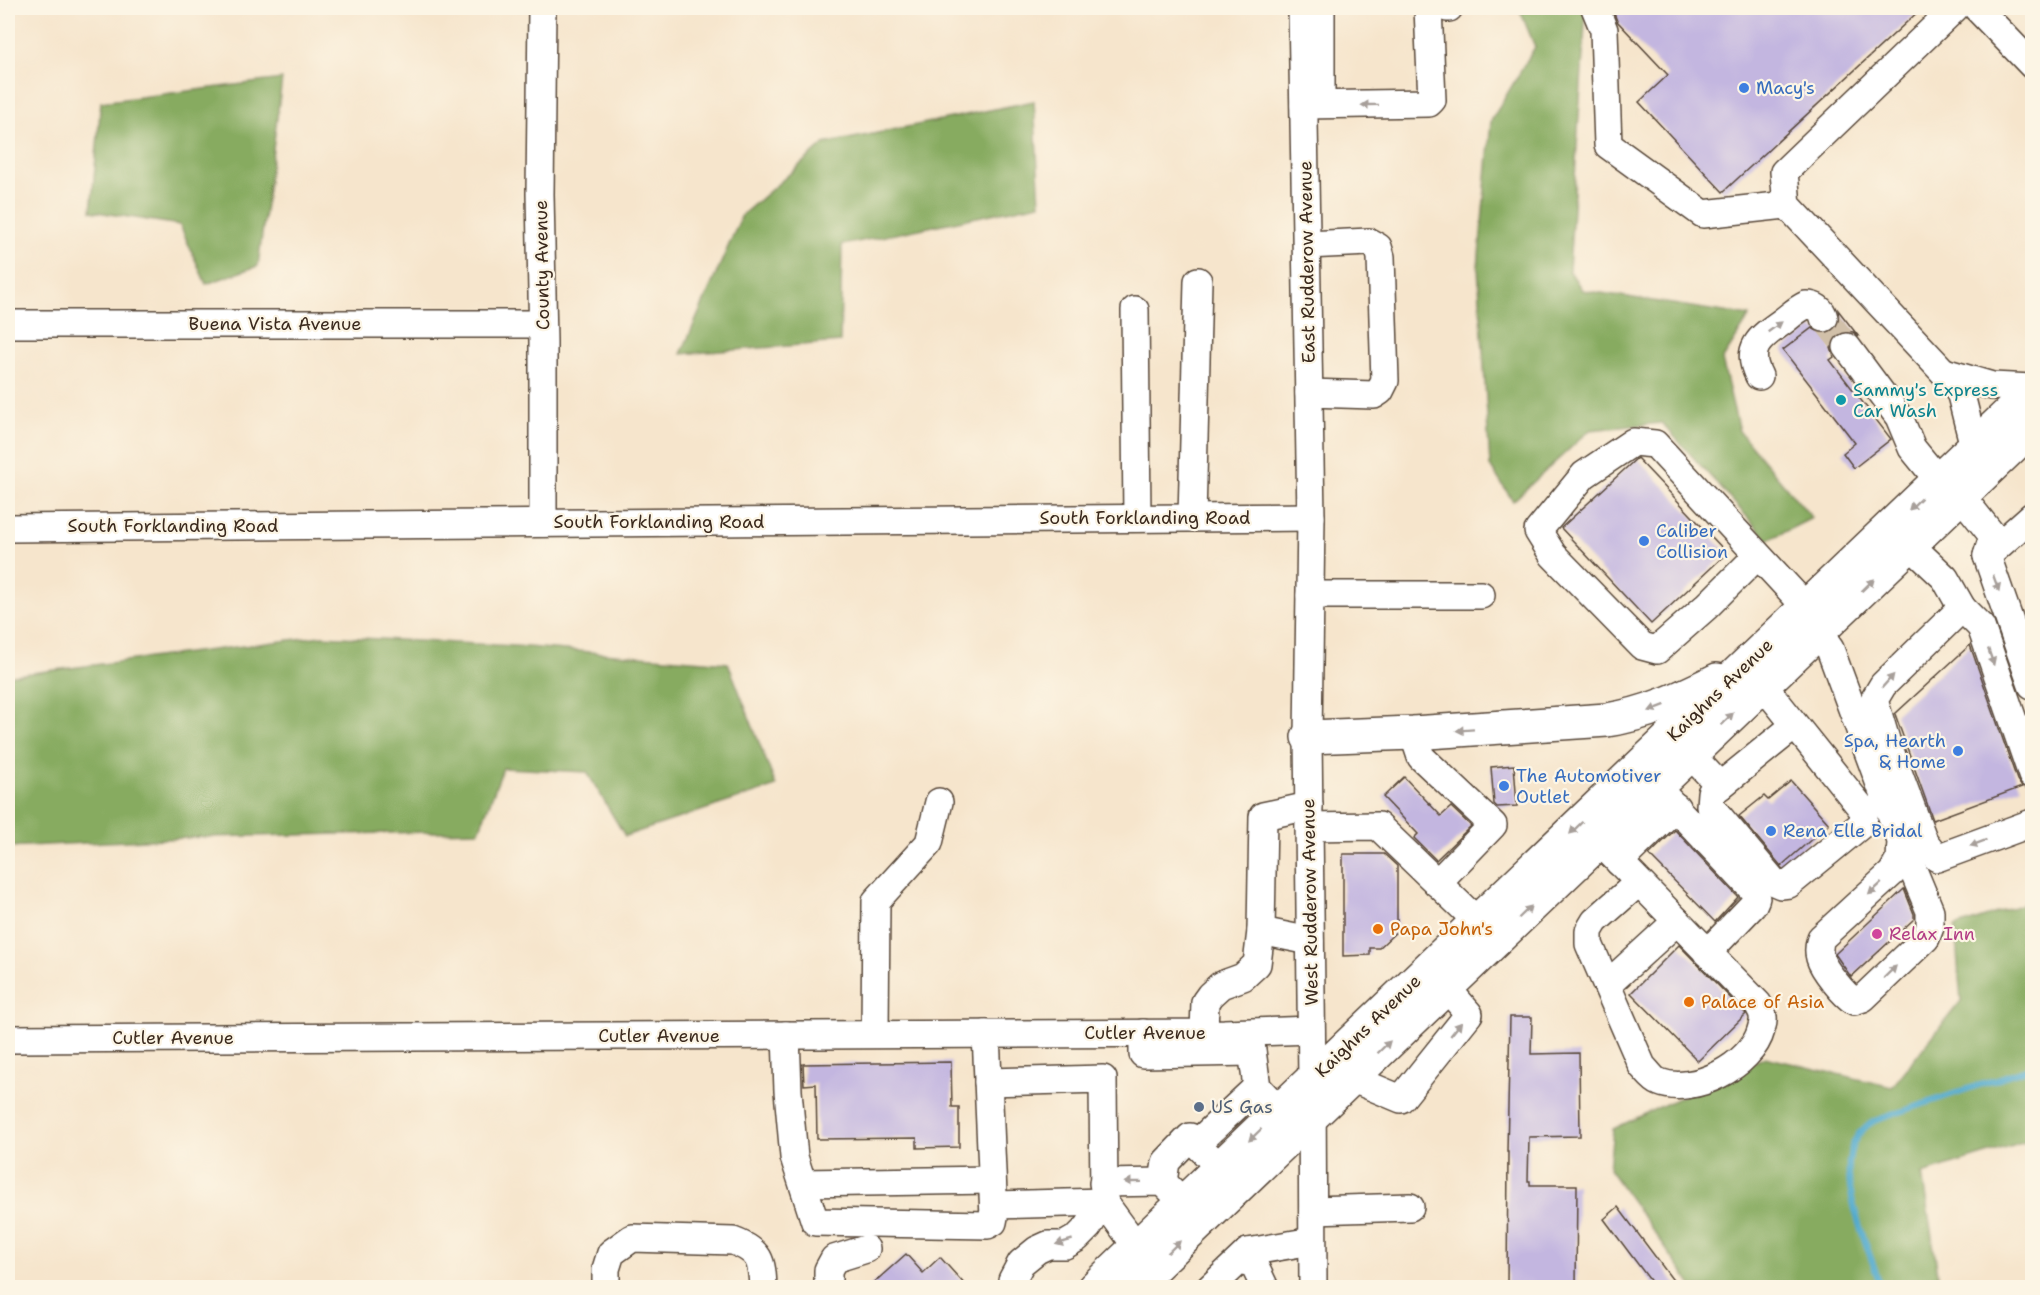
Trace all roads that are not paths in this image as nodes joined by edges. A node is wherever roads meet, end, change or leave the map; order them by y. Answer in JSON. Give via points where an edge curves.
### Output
{"nodes":[{"id":1,"x":542,"y":8,"type":"edge"},
{"id":2,"x":1302,"y":8,"type":"edge"},
{"id":3,"x":1322,"y":8,"type":"edge"},
{"id":4,"x":1428,"y":8,"type":"edge"},
{"id":5,"x":1955,"y":8,"type":"edge"},
{"id":6,"x":1977,"y":8,"type":"edge"},
{"id":7,"x":1599,"y":19,"type":"edge"},
{"id":8,"x":2032,"y":65,"type":"edge"},
{"id":9,"x":1313,"y":105,"type":"junction"},
{"id":10,"x":1786,"y":205,"type":"junction"},
{"id":11,"x":1306,"y":245,"type":"junction"},
{"id":12,"x":1198,"y":281,"type":"dead end"},
{"id":13,"x":1135,"y":310,"type":"dead end"},
{"id":14,"x":1824,"y":318,"type":"tunnel mouth"},
{"id":15,"x":8,"y":324,"type":"edge"},
{"id":16,"x":542,"y":324,"type":"junction"},
{"id":17,"x":1847,"y":347,"type":"tunnel mouth"},
{"id":18,"x":1944,"y":372,"type":"junction"},
{"id":19,"x":1759,"y":376,"type":"dead end"},
{"id":20,"x":2032,"y":390,"type":"edge"},
{"id":21,"x":1309,"y":393,"type":"junction"},
{"id":22,"x":2032,"y":428,"type":"edge"},
{"id":23,"x":1974,"y":447,"type":"junction"},
{"id":24,"x":1950,"y":488,"type":"junction"},
{"id":25,"x":2032,"y":516,"type":"edge"},
{"id":26,"x":1311,"y":517,"type":"junction"},
{"id":27,"x":1137,"y":518,"type":"junction"},
{"id":28,"x":1192,"y":518,"type":"junction"},
{"id":29,"x":543,"y":523,"type":"junction"},
{"id":30,"x":8,"y":528,"type":"edge"},
{"id":31,"x":1910,"y":545,"type":"junction"},
{"id":32,"x":1758,"y":555,"type":"junction"},
{"id":33,"x":1987,"y":556,"type":"junction"},
{"id":34,"x":1310,"y":595,"type":"junction"},
{"id":35,"x":1481,"y":595,"type":"dead end"},
{"id":36,"x":1962,"y":608,"type":"junction"},
{"id":37,"x":1812,"y":620,"type":"junction"},
{"id":38,"x":1755,"y":674,"type":"junction"},
{"id":39,"x":2032,"y":685,"type":"edge"},
{"id":40,"x":1794,"y":726,"type":"junction"},
{"id":41,"x":1413,"y":733,"type":"junction"},
{"id":42,"x":1308,"y":737,"type":"junction"},
{"id":43,"x":1690,"y":754,"type":"junction"},
{"id":44,"x":2032,"y":775,"type":"edge"},
{"id":45,"x":1720,"y":786,"type":"junction"},
{"id":46,"x":1666,"y":797,"type":"junction"},
{"id":47,"x":939,"y":802,"type":"dead end"},
{"id":48,"x":1309,"y":816,"type":"junction"},
{"id":49,"x":2032,"y":823,"type":"edge"},
{"id":50,"x":1901,"y":841,"type":"junction"},
{"id":51,"x":1609,"y":852,"type":"junction"},
{"id":52,"x":1639,"y":882,"type":"junction"},
{"id":53,"x":1437,"y":883,"type":"junction"},
{"id":54,"x":1677,"y":921,"type":"junction"},
{"id":55,"x":1478,"y":922,"type":"junction"},
{"id":56,"x":1261,"y":931,"type":"junction"},
{"id":57,"x":1310,"y":941,"type":"junction"},
{"id":58,"x":1707,"y":953,"type":"junction"},
{"id":59,"x":1607,"y":985,"type":"junction"},
{"id":60,"x":1446,"y":987,"type":"junction"},
{"id":61,"x":1311,"y":1030,"type":"junction"},
{"id":62,"x":1143,"y":1033,"type":"junction"},
{"id":63,"x":1204,"y":1033,"type":"junction"},
{"id":64,"x":875,"y":1034,"type":"junction"},
{"id":65,"x":986,"y":1034,"type":"junction"},
{"id":66,"x":786,"y":1035,"type":"junction"},
{"id":67,"x":8,"y":1039,"type":"edge"},
{"id":68,"x":1251,"y":1042,"type":"junction"},
{"id":69,"x":1351,"y":1078,"type":"junction"},
{"id":70,"x":1312,"y":1080,"type":"junction"},
{"id":71,"x":988,"y":1082,"type":"junction"},
{"id":72,"x":1257,"y":1087,"type":"junction"},
{"id":73,"x":1280,"y":1111,"type":"junction"},
{"id":74,"x":1312,"y":1116,"type":"junction"},
{"id":75,"x":1196,"y":1144,"type":"junction"},
{"id":76,"x":1220,"y":1168,"type":"junction"},
{"id":77,"x":802,"y":1183,"type":"junction"},
{"id":78,"x":1173,"y":1192,"type":"junction"},
{"id":79,"x":993,"y":1193,"type":"junction"},
{"id":80,"x":1104,"y":1193,"type":"junction"},
{"id":81,"x":1410,"y":1207,"type":"dead end"},
{"id":82,"x":1313,"y":1210,"type":"junction"},
{"id":83,"x":1312,"y":1241,"type":"junction"},
{"id":84,"x":1137,"y":1247,"type":"junction"},
{"id":85,"x":866,"y":1249,"type":"dead end"},
{"id":86,"x":1248,"y":1252,"type":"junction"},
{"id":87,"x":1012,"y":1280,"type":"dead end"},
{"id":88,"x":606,"y":1287,"type":"edge"},
{"id":89,"x":763,"y":1287,"type":"edge"},
{"id":90,"x":828,"y":1287,"type":"edge"},
{"id":91,"x":1094,"y":1287,"type":"edge"},
{"id":92,"x":1132,"y":1287,"type":"edge"},
{"id":93,"x":1210,"y":1287,"type":"edge"},
{"id":94,"x":1263,"y":1287,"type":"edge"},
{"id":95,"x":1313,"y":1287,"type":"edge"}],
"edges":[{"from":1,"to":16,"type":"street","name":"County Avenue"},
{"from":2,"to":9,"type":"street","name":"East Rudderow Avenue"},
{"from":3,"to":9,"type":"street"},
{"from":4,"to":9,"type":"street","one_way":true,"via":[[1432,100],[1429,103]]},
{"from":5,"to":10,"type":"street","via":[[1784,172]]},
{"from":6,"to":8,"type":"street"},
{"from":7,"to":10,"type":"street","via":[[1608,145],[1703,214]]},
{"from":9,"to":11,"type":"street","name":"East Rudderow Avenue"},
{"from":10,"to":18,"type":"street"},
{"from":11,"to":21,"type":"street","name":"East Rudderow Avenue"},
{"from":11,"to":21,"type":"street","via":[[1369,242],[1378,247],[1385,381],[1374,395]]},
{"from":12,"to":28,"type":"street"},
{"from":13,"to":27,"type":"street"},
{"from":19,"to":14,"type":"street","one_way":true,"via":[[1753,360],[1763,335],[1806,305],[1816,306]]},
{"from":15,"to":16,"type":"street","name":"Buena Vista Avenue"},
{"from":16,"to":29,"type":"street","name":"County Avenue"},
{"from":17,"to":24,"type":"street","via":[[1899,417],[1912,448]]},
{"from":18,"to":20,"type":"street","via":[[1986,385]]},
{"from":18,"to":23,"type":"street","via":[[1960,395]]},
{"from":20,"to":23,"type":"highway","name":"Kaighns Avenue"},
{"from":21,"to":26,"type":"street","name":"East Rudderow Avenue"},
{"from":22,"to":24,"type":"highway","name":"Kaighns Avenue"},
{"from":23,"to":24,"type":"highway","name":"Kaighns Avenue"},
{"from":24,"to":31,"type":"highway","name":"Kaighns Avenue"},
{"from":24,"to":33,"type":"street","via":[[1993,536]]},
{"from":24,"to":37,"type":"highway","name":"Kaighns Avenue","one_way":true},
{"from":25,"to":33,"type":"street"},
{"from":26,"to":28,"type":"street","name":"South Forklanding Road"},
{"from":26,"to":34,"type":"street","name":"West Rudderow Avenue"},
{"from":27,"to":28,"type":"street","name":"South Forklanding Road"},
{"from":27,"to":29,"type":"street","name":"South Forklanding Road"},
{"from":29,"to":30,"type":"street","name":"South Forklanding Road"},
{"from":31,"to":36,"type":"street","via":[[1945,578]]},
{"from":37,"to":31,"type":"highway","name":"Kaighns Avenue","one_way":true},
{"from":32,"to":32,"type":"street","via":[[1655,444],[1633,442],[1584,475],[1538,531],[1553,555],[1642,646],[1657,650]]},
{"from":32,"to":37,"type":"street"},
{"from":33,"to":39,"type":"street","one_way":true},
{"from":34,"to":35,"type":"street"},
{"from":34,"to":42,"type":"street","name":"West Rudderow Avenue"},
{"from":36,"to":44,"type":"street","one_way":true,"via":[[1981,627]]},
{"from":49,"to":36,"type":"street","one_way":true,"via":[[1937,858],[1924,841],[1886,740],[1874,700],[1883,685]]},
{"from":37,"to":38,"type":"highway","name":"Kaighns Avenue"},
{"from":37,"to":50,"type":"street","via":[[1830,649]]},
{"from":38,"to":40,"type":"street"},
{"from":38,"to":41,"type":"highway","one_way":true,"via":[[1626,717]]},
{"from":43,"to":38,"type":"highway","name":"Kaighns Avenue","one_way":true},
{"from":38,"to":55,"type":"highway","name":"Kaighns Avenue","one_way":true},
{"from":40,"to":45,"type":"street"},
{"from":40,"to":45,"type":"street","via":[[1863,810],[1864,817],[1862,825],[1790,884],[1774,882],[1710,806],[1712,793]]},
{"from":41,"to":42,"type":"highway"},
{"from":41,"to":53,"type":"street","via":[[1421,757],[1493,825]]},
{"from":42,"to":48,"type":"street","name":"West Rudderow Avenue"},
{"from":43,"to":45,"type":"street"},
{"from":43,"to":46,"type":"highway","name":"Kaighns Avenue"},
{"from":46,"to":51,"type":"highway","name":"Kaighns Avenue"},
{"from":46,"to":58,"type":"street","via":[[1754,891],[1756,898]]},
{"from":47,"to":64,"type":"street","via":[[929,843],[876,901]]},
{"from":48,"to":53,"type":"street","via":[[1378,826]]},
{"from":48,"to":56,"type":"street","via":[[1263,816]]},
{"from":48,"to":57,"type":"street","name":"West Rudderow Avenue"},
{"from":50,"to":50,"type":"street","one_way":true,"via":[[1892,873],[1821,938],[1820,959],[1846,996],[1854,1001],[1863,998],[1926,938],[1930,927],[1930,911]]},
{"from":51,"to":52,"type":"street"},
{"from":60,"to":51,"type":"highway","name":"Kaighns Avenue","one_way":true},
{"from":52,"to":54,"type":"street"},
{"from":52,"to":59,"type":"street","via":[[1589,931],[1589,944]]},
{"from":53,"to":55,"type":"street"},
{"from":54,"to":58,"type":"street"},
{"from":54,"to":59,"type":"street"},
{"from":55,"to":70,"type":"highway","name":"Kaighns Avenue"},
{"from":56,"to":57,"type":"street"},
{"from":56,"to":63,"type":"street","via":[[1257,964],[1243,977],[1221,985],[1204,1002]]},
{"from":57,"to":61,"type":"street","name":"West Rudderow Avenue"},
{"from":58,"to":59,"type":"street","via":[[1758,1004],[1764,1018],[1759,1038],[1747,1054],[1728,1071],[1704,1081],[1679,1085],[1658,1082],[1642,1066]]},
{"from":69,"to":60,"type":"highway","name":"Kaighns Avenue","one_way":true},
{"from":69,"to":60,"type":"street","one_way":true,"via":[[1401,1098],[1469,1014]]},
{"from":61,"to":68,"type":"street","name":"Cutler Avenue"},
{"from":61,"to":70,"type":"street","name":"West Rudderow Avenue"},
{"from":62,"to":63,"type":"street","name":"Cutler Avenue"},
{"from":62,"to":65,"type":"street","name":"Cutler Avenue"},
{"from":62,"to":68,"type":"street","via":[[1143,1054]]},
{"from":63,"to":68,"type":"street","name":"Cutler Avenue"},
{"from":64,"to":65,"type":"street","name":"Cutler Avenue"},
{"from":64,"to":66,"type":"street","name":"Cutler Avenue"},
{"from":65,"to":71,"type":"street"},
{"from":66,"to":67,"type":"street","name":"Cutler Avenue"},
{"from":66,"to":77,"type":"street","via":[[794,1157]]},
{"from":68,"to":72,"type":"street"},
{"from":69,"to":74,"type":"highway","name":"Kaighns Avenue"},
{"from":70,"to":73,"type":"highway","name":"Kaighns Avenue"},
{"from":70,"to":74,"type":"street","name":"West Rudderow Avenue"},
{"from":71,"to":79,"type":"street"},
{"from":71,"to":80,"type":"street","via":[[1102,1079]]},
{"from":72,"to":73,"type":"street"},
{"from":72,"to":75,"type":"street"},
{"from":73,"to":76,"type":"highway","name":"Kaighns Avenue","one_way":true},
{"from":74,"to":82,"type":"street","name":"West Rudderow Avenue"},
{"from":92,"to":74,"type":"highway","name":"Kaighns Avenue","one_way":true},
{"from":75,"to":76,"type":"street"},
{"from":75,"to":78,"type":"street","via":[[1190,1137],[1166,1162]]},
{"from":76,"to":78,"type":"highway","name":"Kaighns Avenue"},
{"from":77,"to":79,"type":"street"},
{"from":77,"to":79,"type":"street","via":[[815,1222],[988,1225],[994,1217]]},
{"from":78,"to":80,"type":"street","one_way":true},
{"from":78,"to":84,"type":"highway","name":"Kaighns Avenue"},
{"from":79,"to":80,"type":"street"},
{"from":80,"to":84,"type":"street"},
{"from":80,"to":87,"type":"street","one_way":true,"via":[[1088,1227],[1077,1238],[1065,1245],[1037,1250],[1021,1263]]},
{"from":81,"to":82,"type":"street"},
{"from":82,"to":83,"type":"street","name":"West Rudderow Avenue"},
{"from":83,"to":86,"type":"street"},
{"from":83,"to":95,"type":"street","name":"West Rudderow Avenue"},
{"from":84,"to":91,"type":"highway","name":"Kaighns Avenue"},
{"from":85,"to":90,"type":"street","via":[[834,1259],[828,1270]]},
{"from":86,"to":93,"type":"street"},
{"from":86,"to":94,"type":"street"},
{"from":88,"to":89,"type":"street","via":[[611,1253],[632,1238],[733,1241],[748,1246],[762,1268]]}]}
